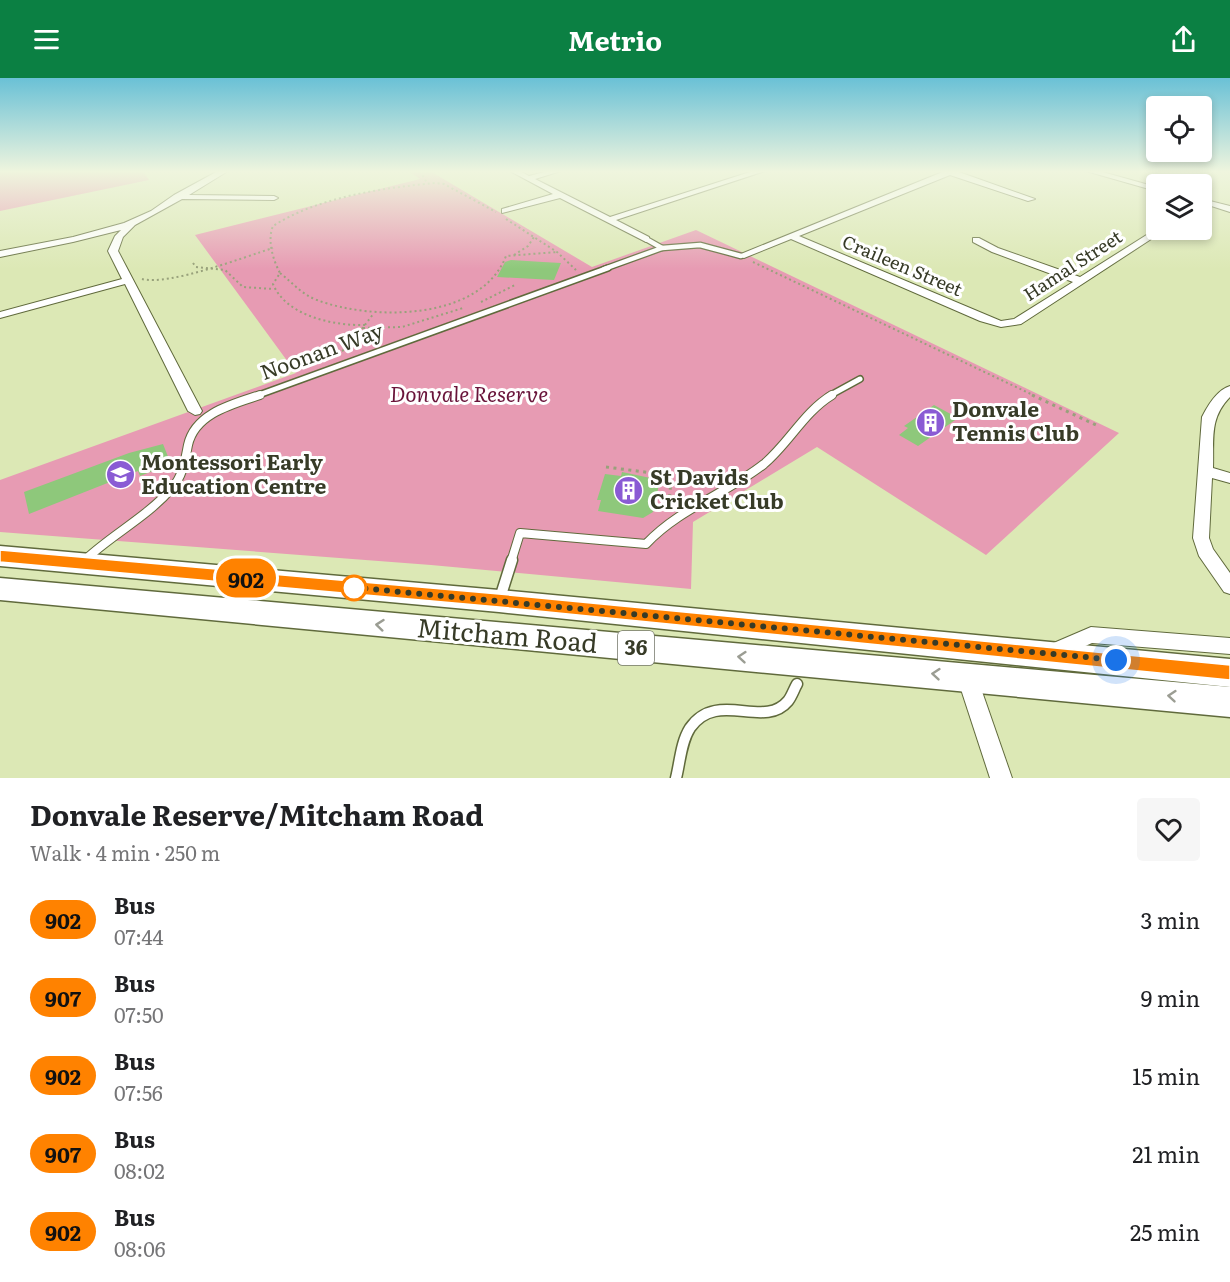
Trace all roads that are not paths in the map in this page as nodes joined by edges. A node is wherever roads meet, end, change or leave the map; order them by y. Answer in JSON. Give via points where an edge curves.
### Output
{"nodes":[{"id":1,"x":167,"y":204,"type":"edge"},
{"id":2,"x":530,"y":204,"type":"edge"},
{"id":3,"x":577,"y":204,"type":"edge"},
{"id":4,"x":659,"y":204,"type":"edge"},
{"id":5,"x":872,"y":204,"type":"edge"},
{"id":6,"x":1212,"y":204,"type":"edge"},
{"id":7,"x":1230,"y":209,"type":"edge"},
{"id":8,"x":505,"y":211,"type":"dead end"},
{"id":9,"x":146,"y":217,"type":"junction"},
{"id":10,"x":609,"y":220,"type":"junction"},
{"id":11,"x":89,"y":234,"type":"junction"},
{"id":12,"x":119,"y":236,"type":"junction"},
{"id":13,"x":791,"y":236,"type":"junction"},
{"id":14,"x":646,"y":239,"type":"joint"},
{"id":15,"x":976,"y":240,"type":"dead end"},
{"id":16,"x":1146,"y":240,"type":"edge"},
{"id":17,"x":659,"y":246,"type":"junction"},
{"id":18,"x":0,"y":254,"type":"edge"},
{"id":19,"x":741,"y":256,"type":"joint"},
{"id":20,"x":134,"y":279,"type":"junction"},
{"id":21,"x":1081,"y":281,"type":"junction"},
{"id":22,"x":0,"y":315,"type":"edge"},
{"id":23,"x":1001,"y":324,"type":"joint"},
{"id":24,"x":860,"y":379,"type":"dead end"},
{"id":25,"x":1230,"y":390,"type":"edge"},
{"id":26,"x":198,"y":417,"type":"junction"},
{"id":27,"x":1206,"y":471,"type":"junction"},
{"id":28,"x":1230,"y":478,"type":"edge"},
{"id":29,"x":0,"y":556,"type":"edge"},
{"id":30,"x":82,"y":563,"type":"junction"},
{"id":31,"x":1230,"y":587,"type":"edge"},
{"id":32,"x":0,"y":589,"type":"edge"},
{"id":33,"x":499,"y":601,"type":"junction"},
{"id":34,"x":486,"y":635,"type":"junction"},
{"id":35,"x":1230,"y":646,"type":"edge"},
{"id":36,"x":1052,"y":654,"type":"junction"},
{"id":37,"x":1230,"y":673,"type":"edge"},
{"id":38,"x":967,"y":677,"type":"junction"},
{"id":39,"x":797,"y":684,"type":"dead end"},
{"id":40,"x":1230,"y":702,"type":"edge"},
{"id":41,"x":676,"y":778,"type":"edge"},
{"id":42,"x":1001,"y":778,"type":"edge"}],
"edges":[{"from":1,"to":9,"type":"street"},
{"from":2,"to":8,"type":"street"},
{"from":3,"to":10,"type":"street"},
{"from":4,"to":10,"type":"street"},
{"from":5,"to":13,"type":"street"},
{"from":6,"to":7,"type":"street"},
{"from":9,"to":11,"type":"street"},
{"from":9,"to":12,"type":"street"},
{"from":10,"to":14,"type":"street"},
{"from":11,"to":12,"type":"street"},
{"from":11,"to":18,"type":"street"},
{"from":12,"to":20,"type":"street","via":[[113,251]]},
{"from":13,"to":19,"type":"street"},
{"from":13,"to":23,"type":"street","name":"Craileen Street"},
{"from":14,"to":17,"type":"lane"},
{"from":15,"to":21,"type":"street"},
{"from":16,"to":21,"type":"street","name":"Hamal Street"},
{"from":17,"to":19,"type":"lane","name":"Noonan Way","via":[[705,246]]},
{"from":17,"to":26,"type":"lane","name":"Noonan Way","via":[[638,257]]},
{"from":20,"to":22,"type":"street"},
{"from":20,"to":26,"type":"street"},
{"from":21,"to":23,"type":"street","name":"Hamal Street","via":[[1017,322]]},
{"from":24,"to":33,"type":"lane","via":[[814,407],[792,438],[763,465],[680,513],[646,544],[520,533]]},
{"from":25,"to":27,"type":"street","via":[[1210,413]]},
{"from":26,"to":30,"type":"lane","via":[[178,480],[168,493]]},
{"from":27,"to":28,"type":"street"},
{"from":27,"to":31,"type":"street","via":[[1201,538],[1205,551]]},
{"from":29,"to":30,"type":"main road","name":"Mitcham Road","number":"36"},
{"from":30,"to":33,"type":"main road","name":"Mitcham Road","number":"36"},
{"from":34,"to":32,"type":"main road","name":"Mitcham Road","number":"36","one_way":true},
{"from":33,"to":34,"type":"main road"},
{"from":33,"to":36,"type":"main road","name":"Mitcham Road","number":"36"},
{"from":38,"to":34,"type":"main road","name":"Mitcham Road","number":"36","one_way":true},
{"from":35,"to":36,"type":"street","via":[[1091,635]]},
{"from":36,"to":37,"type":"main road","name":"Mitcham Road","number":"36"},
{"from":40,"to":38,"type":"main road","name":"Mitcham Road","number":"36","one_way":true},
{"from":38,"to":42,"type":"street"},
{"from":39,"to":41,"type":"lane","via":[[793,698],[775,710],[756,713],[718,708],[698,718],[690,728]]}]}
